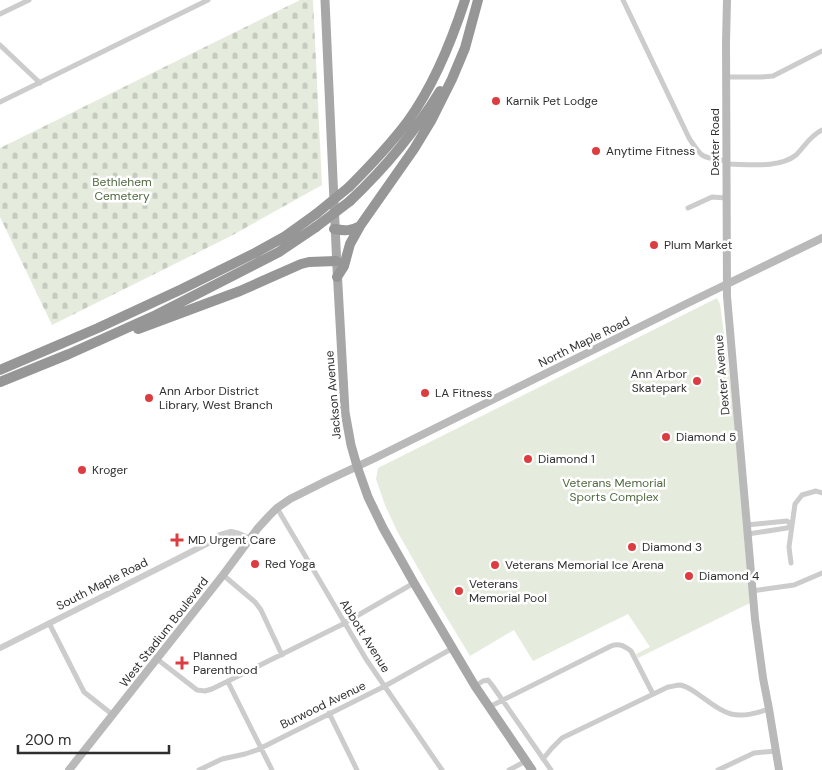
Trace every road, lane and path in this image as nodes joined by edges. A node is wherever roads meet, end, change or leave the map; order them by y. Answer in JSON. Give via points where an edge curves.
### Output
{"nodes":[{"id":1,"x":29,"y":0,"type":"edge"},
{"id":2,"x":208,"y":0,"type":"edge"},
{"id":3,"x":325,"y":0,"type":"edge"},
{"id":4,"x":460,"y":0,"type":"edge"},
{"id":5,"x":465,"y":0,"type":"edge"},
{"id":6,"x":623,"y":0,"type":"edge"},
{"id":7,"x":727,"y":0,"type":"edge"},
{"id":8,"x":477,"y":2,"type":"edge"},
{"id":9,"x":0,"y":14,"type":"edge"},
{"id":10,"x":457,"y":26,"type":"junction"},
{"id":11,"x":0,"y":45,"type":"edge"},
{"id":12,"x":822,"y":51,"type":"edge"},
{"id":13,"x":726,"y":77,"type":"junction"},
{"id":14,"x":40,"y":83,"type":"junction"},
{"id":15,"x":0,"y":102,"type":"edge"},
{"id":16,"x":822,"y":130,"type":"edge"},
{"id":17,"x":726,"y":163,"type":"junction"},
{"id":18,"x":726,"y":198,"type":"junction"},
{"id":19,"x":688,"y":208,"type":"dead end"},
{"id":20,"x":360,"y":226,"type":"junction"},
{"id":21,"x":334,"y":229,"type":"junction"},
{"id":22,"x":822,"y":238,"type":"edge"},
{"id":23,"x":336,"y":261,"type":"junction"},
{"id":24,"x":337,"y":277,"type":"junction"},
{"id":25,"x":726,"y":284,"type":"junction"},
{"id":26,"x":85,"y":346,"type":"junction"},
{"id":27,"x":0,"y":370,"type":"edge"},
{"id":28,"x":0,"y":382,"type":"edge"},
{"id":29,"x":357,"y":466,"type":"junction"},
{"id":30,"x":822,"y":493,"type":"edge"},
{"id":31,"x":277,"y":508,"type":"junction"},
{"id":32,"x":747,"y":524,"type":"junction"},
{"id":33,"x":792,"y":525,"type":"junction"},
{"id":34,"x":748,"y":534,"type":"junction"},
{"id":35,"x":248,"y":542,"type":"junction"},
{"id":36,"x":791,"y":563,"type":"dead end"},
{"id":37,"x":822,"y":573,"type":"edge"},
{"id":38,"x":223,"y":576,"type":"junction"},
{"id":39,"x":414,"y":583,"type":"junction"},
{"id":40,"x":752,"y":591,"type":"junction"},
{"id":41,"x":49,"y":623,"type":"junction"},
{"id":42,"x":344,"y":623,"type":"junction"},
{"id":43,"x":0,"y":648,"type":"edge"},
{"id":44,"x":453,"y":648,"type":"junction"},
{"id":45,"x":282,"y":655,"type":"junction"},
{"id":46,"x":158,"y":659,"type":"junction"},
{"id":47,"x":228,"y":682,"type":"junction"},
{"id":48,"x":385,"y":686,"type":"junction"},
{"id":49,"x":475,"y":686,"type":"junction"},
{"id":50,"x":653,"y":694,"type":"junction"},
{"id":51,"x":502,"y":700,"type":"junction"},
{"id":52,"x":489,"y":707,"type":"junction"},
{"id":53,"x":769,"y":710,"type":"junction"},
{"id":54,"x":329,"y":713,"type":"junction"},
{"id":55,"x":113,"y":714,"type":"junction"},
{"id":56,"x":261,"y":748,"type":"junction"},
{"id":57,"x":776,"y":750,"type":"junction"},
{"id":58,"x":543,"y":759,"type":"junction"},
{"id":59,"x":526,"y":762,"type":"junction"},
{"id":60,"x":69,"y":770,"type":"edge"},
{"id":61,"x":199,"y":770,"type":"edge"},
{"id":62,"x":272,"y":770,"type":"edge"},
{"id":63,"x":357,"y":770,"type":"edge"},
{"id":64,"x":442,"y":770,"type":"edge"},
{"id":65,"x":509,"y":770,"type":"edge"},
{"id":66,"x":532,"y":770,"type":"edge"},
{"id":67,"x":550,"y":770,"type":"edge"},
{"id":68,"x":718,"y":770,"type":"edge"},
{"id":69,"x":778,"y":770,"type":"edge"}],
"edges":[{"from":1,"to":9,"type":"street"},
{"from":2,"to":14,"type":"street"},
{"from":3,"to":21,"type":"main road","name":"Jackson Avenue"},
{"from":4,"to":10,"type":"highway"},
{"from":5,"to":10,"type":"highway"},
{"from":6,"to":17,"type":"street","via":[[697,152]]},
{"from":7,"to":13,"type":"main road","name":"Dexter Road"},
{"from":8,"to":20,"type":"highway","via":[[465,48],[432,120]]},
{"from":8,"to":26,"type":"highway","bridge":true,"via":[[462,45],[426,113],[397,153],[350,201],[279,252],[156,315]]},
{"from":10,"to":27,"type":"highway","bridge":true,"via":[[433,80],[408,120],[372,164],[316,214],[255,253],[98,328]]},
{"from":11,"to":14,"type":"street"},
{"from":12,"to":13,"type":"street","via":[[773,76]]},
{"from":13,"to":17,"type":"main road","name":"Dexter Road"},
{"from":14,"to":15,"type":"street"},
{"from":16,"to":17,"type":"street","via":[[786,161],[775,164]]},
{"from":17,"to":18,"type":"main road","name":"Dexter Road"},
{"from":18,"to":19,"type":"street","via":[[712,197]]},
{"from":18,"to":25,"type":"main road","name":"Dexter Road"},
{"from":20,"to":21,"type":"highway","via":[[344,231]]},
{"from":20,"to":24,"type":"highway"},
{"from":21,"to":23,"type":"main road","name":"Jackson Avenue"},
{"from":22,"to":25,"type":"main road","name":"North Maple Road"},
{"from":23,"to":24,"type":"main road","name":"Jackson Avenue"},
{"from":23,"to":26,"type":"highway","via":[[301,264],[146,327]]},
{"from":24,"to":29,"type":"main road","name":"Jackson Avenue","via":[[345,412]]},
{"from":25,"to":29,"type":"main road","name":"North Maple Road"},
{"from":25,"to":32,"type":"main road","name":"Dexter Avenue"},
{"from":26,"to":28,"type":"highway"},
{"from":29,"to":31,"type":"main road"},
{"from":29,"to":39,"type":"main road","name":"Jackson Avenue","via":[[383,528]]},
{"from":30,"to":33,"type":"street","via":[[816,491],[802,495],[795,504]]},
{"from":31,"to":35,"type":"main road","name":"West Stadium Boulevard"},
{"from":31,"to":42,"type":"street","name":"Abbott Avenue"},
{"from":32,"to":33,"type":"street","via":[[787,521]]},
{"from":32,"to":34,"type":"main road","name":"Dexter Avenue"},
{"from":33,"to":34,"type":"street"},
{"from":33,"to":36,"type":"street"},
{"from":34,"to":40,"type":"main road","name":"Dexter Avenue"},
{"from":35,"to":38,"type":"main road","name":"West Stadium Boulevard"},
{"from":35,"to":41,"type":"street","name":"South Maple Road","via":[[233,537],[214,540]]},
{"from":37,"to":40,"type":"street","via":[[794,585]]},
{"from":38,"to":45,"type":"street","via":[[255,602]]},
{"from":38,"to":46,"type":"main road","name":"West Stadium Boulevard"},
{"from":39,"to":42,"type":"street"},
{"from":39,"to":44,"type":"main road","name":"Jackson Avenue"},
{"from":40,"to":53,"type":"main road","name":"Dexter Avenue"},
{"from":41,"to":43,"type":"street","name":"South Maple Road"},
{"from":41,"to":55,"type":"street","via":[[84,692]]},
{"from":42,"to":45,"type":"street"},
{"from":42,"to":48,"type":"street","name":"Abbott Avenue"},
{"from":44,"to":48,"type":"street","name":"Burwood Avenue"},
{"from":44,"to":49,"type":"main road","name":"Jackson Avenue"},
{"from":45,"to":47,"type":"street"},
{"from":46,"to":47,"type":"street","via":[[197,690],[205,691]]},
{"from":46,"to":55,"type":"main road","name":"West Stadium Boulevard"},
{"from":47,"to":56,"type":"street"},
{"from":48,"to":54,"type":"street","name":"Burwood Avenue"},
{"from":48,"to":64,"type":"street","name":"Abbott Avenue"},
{"from":49,"to":51,"type":"street","via":[[488,680]]},
{"from":49,"to":52,"type":"main road","name":"Jackson Avenue"},
{"from":50,"to":51,"type":"street","via":[[631,651],[618,644]]},
{"from":50,"to":53,"type":"street","via":[[680,685],[730,714]]},
{"from":50,"to":58,"type":"street","via":[[562,738]]},
{"from":51,"to":52,"type":"street"},
{"from":51,"to":58,"type":"street"},
{"from":52,"to":59,"type":"main road","name":"Jackson Avenue"},
{"from":53,"to":57,"type":"main road","name":"Dexter Avenue"},
{"from":54,"to":56,"type":"street","name":"Burwood Avenue"},
{"from":54,"to":63,"type":"street"},
{"from":55,"to":60,"type":"main road","name":"West Stadium Boulevard"},
{"from":56,"to":61,"type":"street","name":"Burwood Avenue","via":[[222,759]]},
{"from":56,"to":62,"type":"street"},
{"from":57,"to":68,"type":"street","via":[[754,753]]},
{"from":57,"to":69,"type":"main road","name":"Dexter Avenue"},
{"from":58,"to":67,"type":"street"},
{"from":59,"to":65,"type":"street"},
{"from":59,"to":66,"type":"main road","name":"Jackson Avenue"}]}
